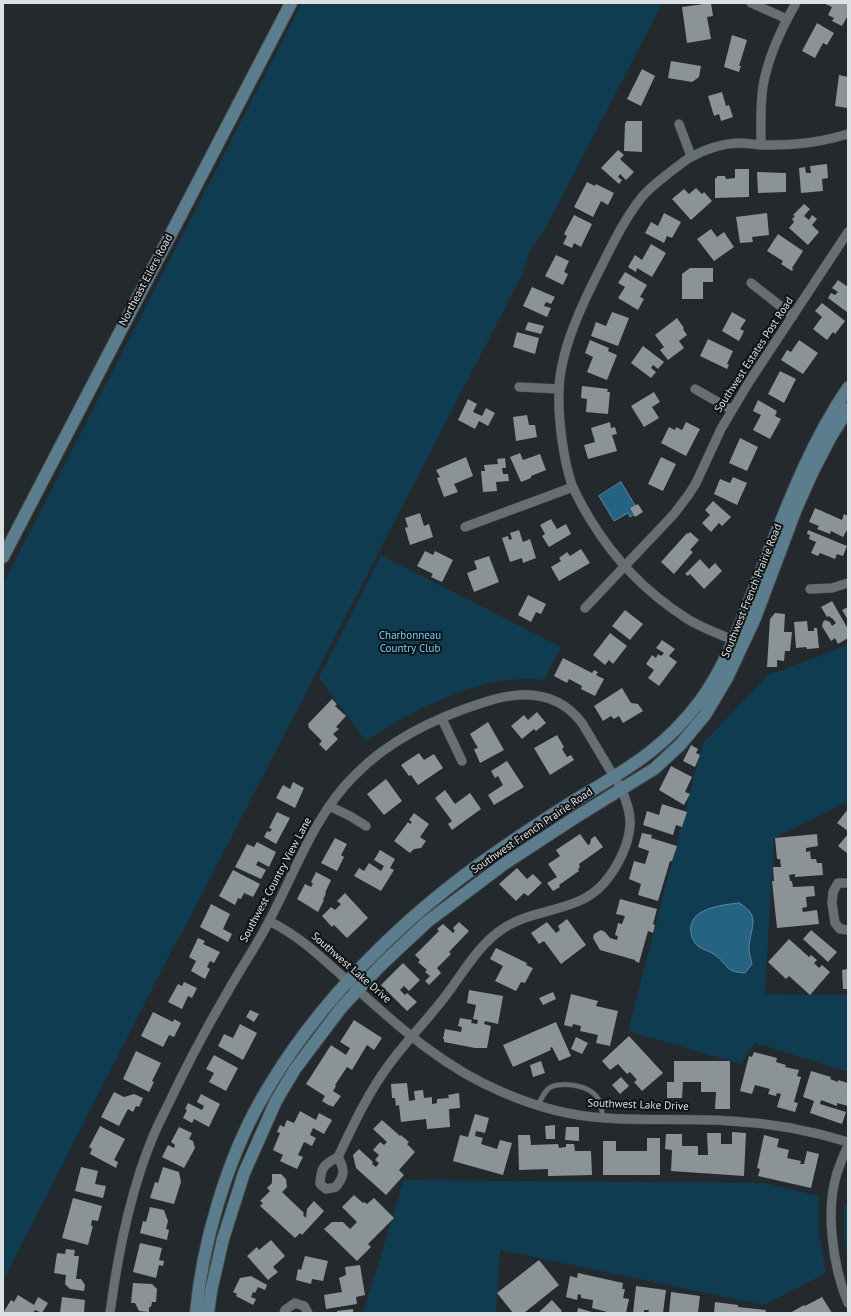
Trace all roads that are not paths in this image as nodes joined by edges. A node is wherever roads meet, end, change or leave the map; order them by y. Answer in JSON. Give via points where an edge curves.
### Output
{"nodes":[{"id":1,"x":291,"y":3,"type":"edge"},
{"id":2,"x":751,"y":3,"type":"edge"},
{"id":3,"x":796,"y":3,"type":"edge"},
{"id":4,"x":787,"y":19,"type":"junction"},
{"id":5,"x":680,"y":124,"type":"dead end"},
{"id":6,"x":848,"y":134,"type":"edge"},
{"id":7,"x":761,"y":145,"type":"junction"},
{"id":8,"x":691,"y":156,"type":"junction"},
{"id":9,"x":848,"y":232,"type":"edge"},
{"id":10,"x":752,"y":283,"type":"dead end"},
{"id":11,"x":793,"y":316,"type":"junction"},
{"id":12,"x":519,"y":387,"type":"dead end"},
{"id":13,"x":848,"y":388,"type":"edge"},
{"id":14,"x":559,"y":389,"type":"junction"},
{"id":15,"x":695,"y":389,"type":"dead end"},
{"id":16,"x":848,"y":409,"type":"edge"},
{"id":17,"x":732,"y":410,"type":"junction"},
{"id":18,"x":573,"y":487,"type":"junction"},
{"id":19,"x":465,"y":527,"type":"dead end"},
{"id":20,"x":3,"y":557,"type":"edge"},
{"id":21,"x":625,"y":567,"type":"junction"},
{"id":22,"x":848,"y":583,"type":"edge"},
{"id":23,"x":810,"y":589,"type":"dead end"},
{"id":24,"x":585,"y":608,"type":"dead end"},
{"id":25,"x":738,"y":642,"type":"junction"},
{"id":26,"x":442,"y":719,"type":"junction"},
{"id":27,"x":462,"y":761,"type":"dead end"},
{"id":28,"x":614,"y":778,"type":"junction"},
{"id":29,"x":622,"y":790,"type":"junction"},
{"id":30,"x":330,"y":806,"type":"junction"},
{"id":31,"x":366,"y":826,"type":"dead end"},
{"id":32,"x":848,"y":882,"type":"edge"},
{"id":33,"x":269,"y":921,"type":"junction"},
{"id":34,"x":848,"y":930,"type":"edge"},
{"id":35,"x":348,"y":981,"type":"junction"},
{"id":36,"x":357,"y":990,"type":"junction"},
{"id":37,"x":411,"y":1036,"type":"junction"},
{"id":38,"x":538,"y":1105,"type":"junction"},
{"id":39,"x":604,"y":1118,"type":"junction"},
{"id":40,"x":848,"y":1142,"type":"edge"},
{"id":41,"x":848,"y":1145,"type":"edge"},
{"id":42,"x":338,"y":1157,"type":"dead end"},
{"id":43,"x":848,"y":1303,"type":"edge"},
{"id":44,"x":110,"y":1313,"type":"edge"},
{"id":45,"x":196,"y":1313,"type":"edge"},
{"id":46,"x":208,"y":1313,"type":"edge"},
{"id":47,"x":284,"y":1313,"type":"edge"},
{"id":48,"x":308,"y":1313,"type":"edge"}],
"edges":[{"from":1,"to":20,"type":"street","name":"Northeast Eilers Road"},
{"from":2,"to":4,"type":"street"},
{"from":3,"to":4,"type":"street"},
{"from":4,"to":7,"type":"street","via":[[763,87]]},
{"from":5,"to":8,"type":"street"},
{"from":6,"to":7,"type":"street","via":[[795,144]]},
{"from":7,"to":8,"type":"street","via":[[738,143]]},
{"from":8,"to":14,"type":"street","via":[[641,198],[614,241],[579,312],[567,348]]},
{"from":9,"to":11,"type":"street","name":"Southwest Estates Post Road"},
{"from":10,"to":11,"type":"street"},
{"from":11,"to":17,"type":"street","name":"Southwest Estates Post Road"},
{"from":12,"to":14,"type":"street"},
{"from":13,"to":25,"type":"street","name":"Southwest French Prairie Road","via":[[807,459]]},
{"from":14,"to":18,"type":"street","via":[[564,452]]},
{"from":15,"to":17,"type":"street"},
{"from":16,"to":25,"type":"street","name":"Southwest French Prairie Road","via":[[812,473]]},
{"from":17,"to":21,"type":"street","name":"Southwest Estates Post Road","via":[[689,494]]},
{"from":18,"to":19,"type":"street"},
{"from":18,"to":21,"type":"street","via":[[600,536]]},
{"from":21,"to":24,"type":"street","name":"Southwest Estates Post Road"},
{"from":21,"to":25,"type":"street","via":[[687,619]]},
{"from":22,"to":23,"type":"street","via":[[832,588]]},
{"from":25,"to":28,"type":"street","name":"Southwest French Prairie Road","via":[[700,700],[675,731],[646,757]]},
{"from":25,"to":29,"type":"street","name":"Southwest French Prairie Road","via":[[720,692],[705,715],[680,745],[654,770]]},
{"from":26,"to":27,"type":"street"},
{"from":26,"to":28,"type":"street","name":"Southwest Country View Lane","via":[[462,709],[513,696],[533,695],[552,699],[576,715]]},
{"from":26,"to":30,"type":"street","name":"Southwest Country View Lane","via":[[390,745],[353,776]]},
{"from":28,"to":29,"type":"street","name":"Southwest Country View Lane"},
{"from":28,"to":35,"type":"street","name":"Southwest French Prairie Road","via":[[497,852],[433,900]]},
{"from":29,"to":36,"type":"street","name":"Southwest French Prairie Road","via":[[504,864],[427,922]]},
{"from":29,"to":37,"type":"street","name":"Southwest Country View Lane","via":[[630,825],[618,862],[603,884],[574,904],[513,922],[494,935],[476,953],[446,995]]},
{"from":30,"to":31,"type":"street"},
{"from":30,"to":33,"type":"street","name":"Southwest Country View Lane","via":[[301,856]]},
{"from":32,"to":34,"type":"street","via":[[838,883],[833,892],[832,903],[835,923],[840,929]]},
{"from":33,"to":35,"type":"street","name":"Southwest Lake Drive","via":[[315,950]]},
{"from":33,"to":44,"type":"street","name":"Southwest Country View Lane","via":[[226,994],[154,1134],[129,1208]]},
{"from":35,"to":36,"type":"street","name":"Southwest Lake Drive"},
{"from":35,"to":45,"type":"street","name":"Southwest French Prairie Road","via":[[280,1069],[248,1126],[213,1223],[201,1271]]},
{"from":36,"to":37,"type":"street","name":"Southwest Lake Drive"},
{"from":36,"to":46,"type":"street","name":"Southwest French Prairie Road","via":[[340,1008],[295,1068],[264,1125],[244,1173],[223,1239]]},
{"from":37,"to":38,"type":"street","name":"Southwest Lake Drive","via":[[468,1076]]},
{"from":37,"to":42,"type":"street","name":"Southwest Country View Lane","via":[[370,1093]]},
{"from":38,"to":39,"type":"street","name":"Southwest Lake Drive"},
{"from":38,"to":39,"type":"lane","via":[[544,1093],[553,1087],[566,1084],[582,1087],[597,1096]]},
{"from":39,"to":40,"type":"street","name":"Southwest Lake Drive","via":[[752,1122],[816,1132]]},
{"from":41,"to":43,"type":"street","via":[[836,1174],[832,1236],[835,1259]]},
{"from":47,"to":48,"type":"street","via":[[295,1303],[304,1306]]}]}
